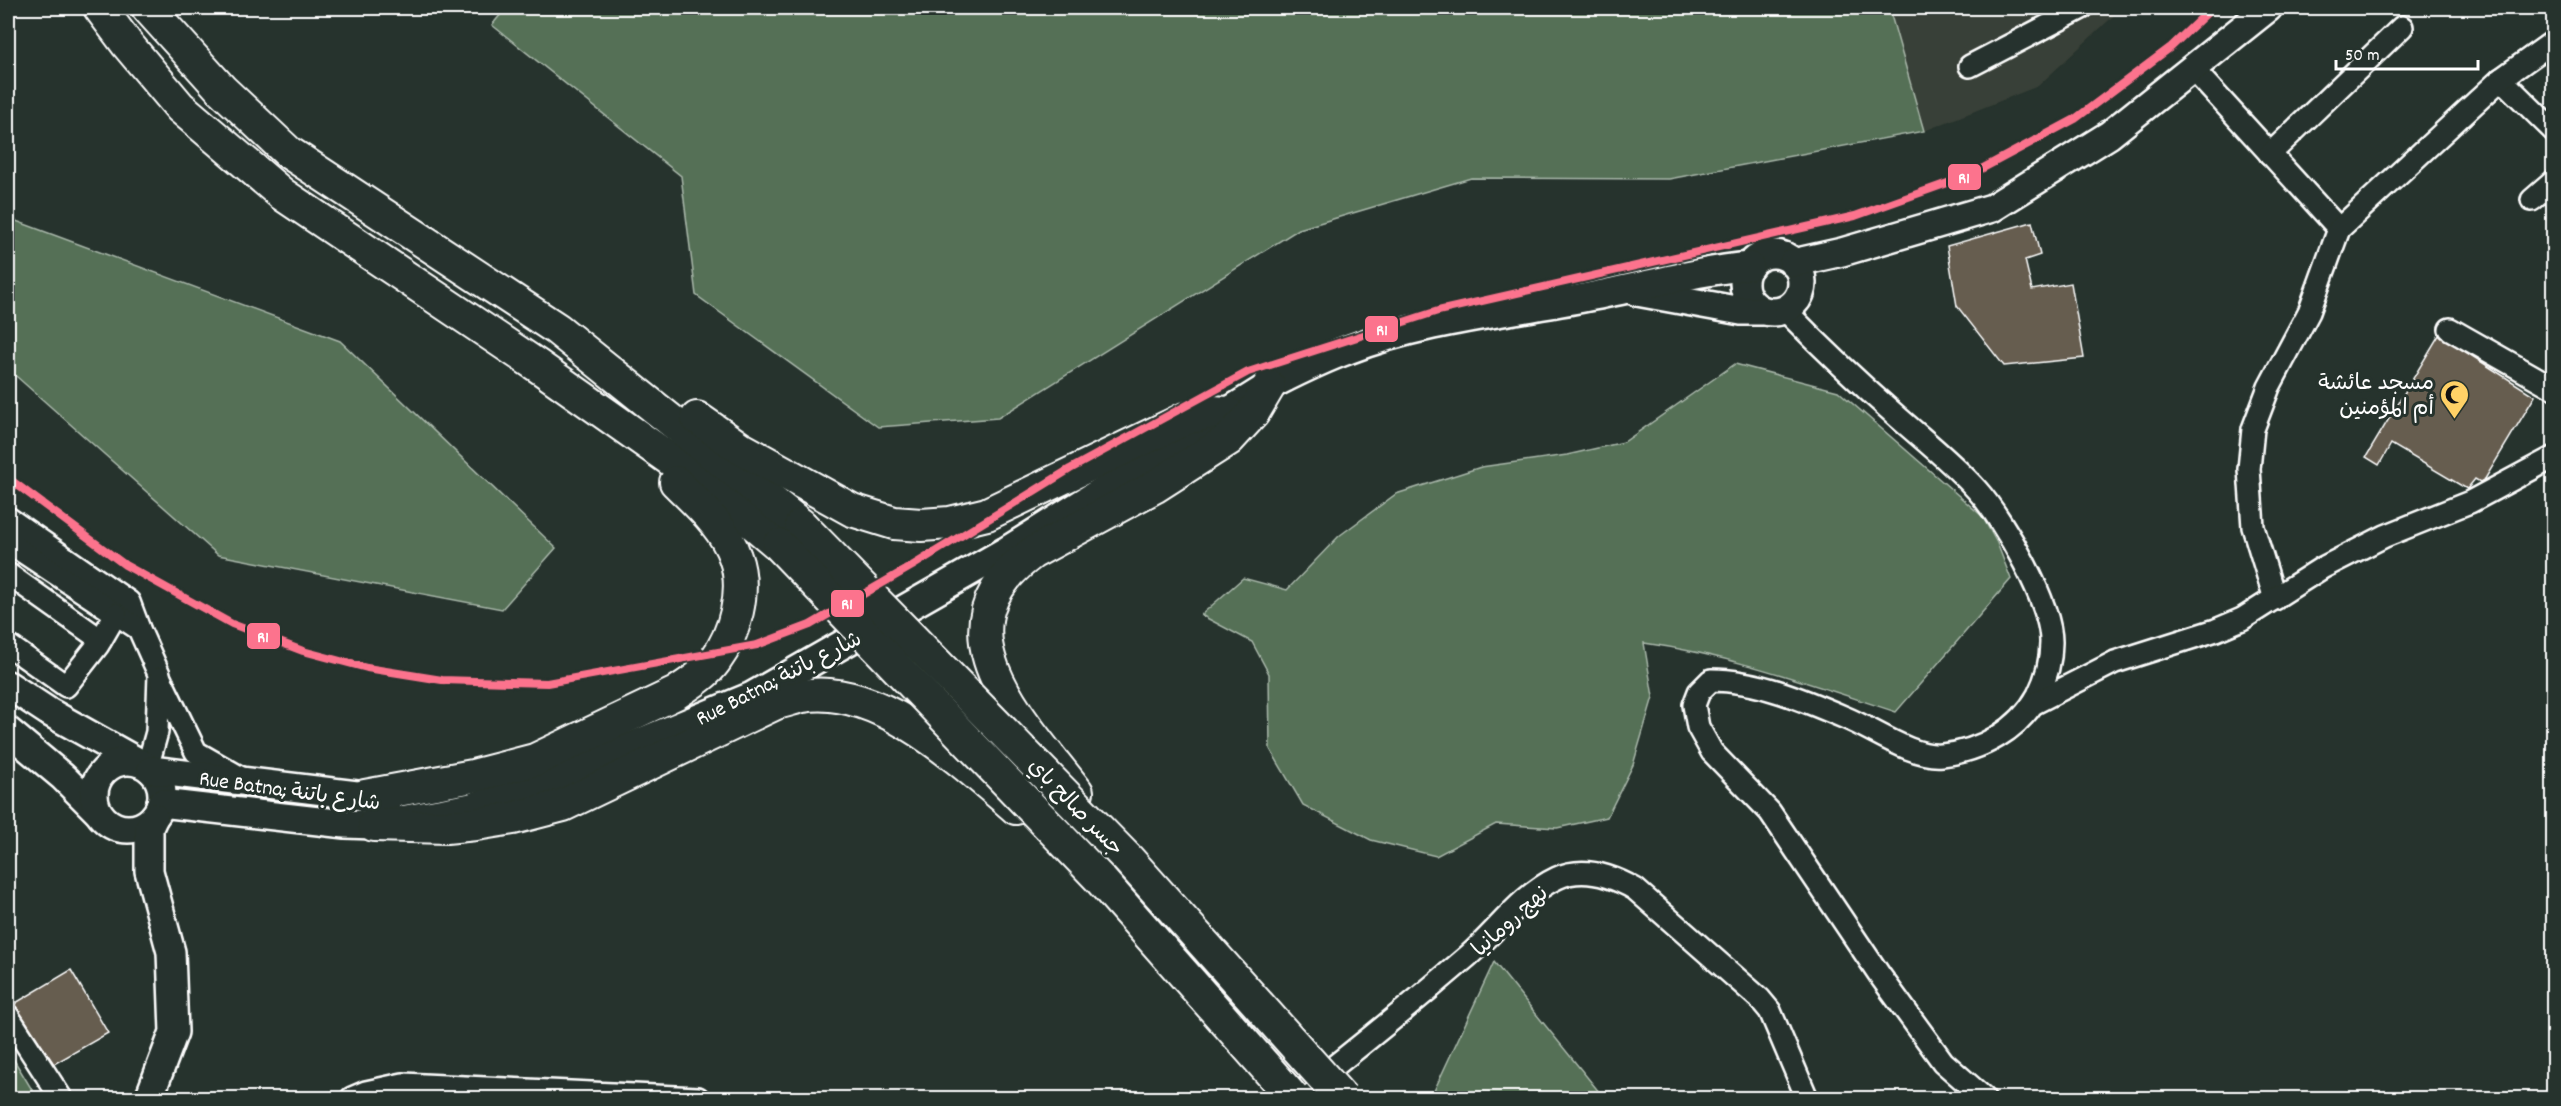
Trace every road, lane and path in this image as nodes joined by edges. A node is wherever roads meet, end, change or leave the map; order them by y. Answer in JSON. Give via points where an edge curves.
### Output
{"nodes":[{"id":1,"x":100,"y":8,"type":"edge"},
{"id":2,"x":148,"y":8,"type":"edge"},
{"id":3,"x":2082,"y":8,"type":"edge"},
{"id":4,"x":2268,"y":8,"type":"edge"},
{"id":5,"x":2046,"y":17,"type":"edge"},
{"id":6,"x":2402,"y":27,"type":"dead end"},
{"id":7,"x":2553,"y":40,"type":"edge"},
{"id":8,"x":1970,"y":66,"type":"dead end"},
{"id":9,"x":2192,"y":68,"type":"junction"},
{"id":10,"x":2501,"y":79,"type":"junction"},
{"id":11,"x":2553,"y":131,"type":"edge"},
{"id":12,"x":2270,"y":154,"type":"junction"},
{"id":13,"x":2553,"y":181,"type":"edge"},
{"id":14,"x":2532,"y":200,"type":"dead end"},
{"id":15,"x":2339,"y":229,"type":"junction"},
{"id":16,"x":1793,"y":263,"type":"junction"},
{"id":17,"x":1750,"y":266,"type":"junction"},
{"id":18,"x":1627,"y":290,"type":"junction"},
{"id":19,"x":1774,"y":310,"type":"junction"},
{"id":20,"x":557,"y":329,"type":"junction"},
{"id":21,"x":2450,"y":329,"type":"dead end"},
{"id":22,"x":538,"y":366,"type":"junction"},
{"id":23,"x":1269,"y":386,"type":"junction"},
{"id":24,"x":2553,"y":388,"type":"edge"},
{"id":25,"x":1228,"y":413,"type":"junction"},
{"id":26,"x":2553,"y":457,"type":"edge"},
{"id":27,"x":8,"y":518,"type":"edge"},
{"id":28,"x":790,"y":535,"type":"junction"},
{"id":29,"x":8,"y":543,"type":"edge"},
{"id":30,"x":8,"y":574,"type":"edge"},
{"id":31,"x":2275,"y":599,"type":"junction"},
{"id":32,"x":116,"y":614,"type":"junction"},
{"id":33,"x":139,"y":629,"type":"junction"},
{"id":34,"x":101,"y":640,"type":"junction"},
{"id":35,"x":8,"y":645,"type":"edge"},
{"id":36,"x":159,"y":674,"type":"junction"},
{"id":37,"x":8,"y":685,"type":"edge"},
{"id":38,"x":2033,"y":704,"type":"junction"},
{"id":39,"x":8,"y":731,"type":"edge"},
{"id":40,"x":146,"y":767,"type":"junction"},
{"id":41,"x":249,"y":783,"type":"junction"},
{"id":42,"x":365,"y":796,"type":"junction"},
{"id":43,"x":157,"y":810,"type":"junction"},
{"id":44,"x":427,"y":813,"type":"junction"},
{"id":45,"x":104,"y":818,"type":"junction"},
{"id":46,"x":374,"y":825,"type":"junction"},
{"id":47,"x":1128,"y":859,"type":"junction"},
{"id":48,"x":149,"y":871,"type":"junction"},
{"id":49,"x":1099,"y":878,"type":"junction"},
{"id":50,"x":8,"y":1016,"type":"edge"},
{"id":51,"x":61,"y":1098,"type":"edge"},
{"id":52,"x":149,"y":1098,"type":"edge"},
{"id":53,"x":352,"y":1098,"type":"edge"},
{"id":54,"x":698,"y":1098,"type":"edge"},
{"id":55,"x":1294,"y":1098,"type":"edge"},
{"id":56,"x":1342,"y":1098,"type":"edge"},
{"id":57,"x":1806,"y":1098,"type":"edge"},
{"id":58,"x":1984,"y":1098,"type":"edge"}],
"edges":[{"from":1,"to":22,"type":"highway","via":[[180,107],[282,194]]},
{"from":2,"to":20,"type":"highway","via":[[222,90],[288,152]]},
{"from":3,"to":5,"type":"street"},
{"from":4,"to":9,"type":"main road"},
{"from":5,"to":8,"type":"street"},
{"from":6,"to":12,"type":"street"},
{"from":7,"to":10,"type":"street"},
{"from":9,"to":12,"type":"street"},
{"from":9,"to":16,"type":"main road","via":[[2109,135],[1992,208]]},
{"from":10,"to":11,"type":"street"},
{"from":10,"to":15,"type":"street"},
{"from":12,"to":15,"type":"street"},
{"from":13,"to":14,"type":"street"},
{"from":15,"to":31,"type":"street","via":[[2309,312],[2268,387],[2253,429],[2249,469],[2253,527]]},
{"from":16,"to":17,"type":"main road","via":[[1771,254]]},
{"from":16,"to":19,"type":"main road","via":[[1801,277],[1800,292],[1797,299]]},
{"from":17,"to":18,"type":"main road","name":"Rue Batna; شارع باتنة","via":[[1690,274]]},
{"from":17,"to":19,"type":"main road","via":[[1744,282],[1748,300]]},
{"from":18,"to":19,"type":"main road","via":[[1741,311]]},
{"from":18,"to":23,"type":"main road","name":"Rue Batna; شارع باتنة","via":[[1404,333],[1349,349]]},
{"from":19,"to":38,"type":"street","via":[[1977,491],[2008,535],[2044,607],[2052,642],[2047,677]]},
{"from":20,"to":25,"type":"highway","via":[[626,369],[740,448],[852,510],[894,523],[950,523],[987,514],[1185,419],[1212,412]]},
{"from":20,"to":28,"type":"highway"},
{"from":21,"to":24,"type":"street"},
{"from":22,"to":28,"type":"highway","via":[[714,491]]},
{"from":22,"to":42,"type":"highway","via":[[666,473],[724,535],[735,557],[740,583],[737,612],[726,644],[714,663],[676,693],[535,760]]},
{"from":23,"to":25,"type":"main road","name":"Rue Batna; شارع باتنة"},
{"from":23,"to":47,"type":"highway","bridge":true,"via":[[1253,414],[1229,439],[1154,487],[1016,565],[993,595],[985,628],[991,668],[1006,696]]},
{"from":25,"to":44,"type":"main road","name":"Rue Batna; شارع باتنة","via":[[1006,551],[752,696],[539,784],[471,807]]},
{"from":26,"to":31,"type":"street","via":[[2470,502],[2385,536],[2322,568]]},
{"from":27,"to":33,"type":"street","via":[[129,602]]},
{"from":28,"to":47,"type":"highway","name":"جسر صالح باي","bridge":true},
{"from":28,"to":49,"type":"highway","bridge":true},
{"from":29,"to":32,"type":"street"},
{"from":30,"to":34,"type":"street"},
{"from":31,"to":38,"type":"street","via":[[2216,630],[2115,662]]},
{"from":32,"to":33,"type":"street"},
{"from":32,"to":34,"type":"street"},
{"from":33,"to":36,"type":"street"},
{"from":34,"to":35,"type":"street","via":[[66,686]]},
{"from":36,"to":40,"type":"street","via":[[157,732]]},
{"from":36,"to":41,"type":"street","via":[[196,752]]},
{"from":37,"to":40,"type":"main road"},
{"from":38,"to":58,"type":"street","via":[[2000,736],[1972,750],[1939,756],[1916,751],[1846,718],[1754,685],[1711,680],[1699,692],[1694,705],[1698,727],[1712,752],[1770,812],[1874,968],[1943,1062]]},
{"from":39,"to":45,"type":"main road"},
{"from":40,"to":41,"type":"main road","name":"Rue Batna; شارع باتنة"},
{"from":40,"to":43,"type":"main road","via":[[160,786]]},
{"from":40,"to":45,"type":"main road","via":[[129,761],[118,763],[99,776],[94,799]]},
{"from":41,"to":42,"type":"main road","name":"Rue Batna; شارع باتنة"},
{"from":42,"to":44,"type":"main road","name":"Rue Batna; شارع باتنة"},
{"from":43,"to":45,"type":"main road","via":[[145,825],[134,829],[122,829]]},
{"from":43,"to":46,"type":"main road","name":"Rue Batna; شارع باتنة"},
{"from":43,"to":48,"type":"main road","via":[[149,828]]},
{"from":44,"to":46,"type":"main road","name":"Rue Batna; شارع باتنة"},
{"from":45,"to":48,"type":"main road"},
{"from":46,"to":49,"type":"highway","bridge":true,"via":[[446,827],[513,818],[563,805],[776,703],[804,696],[838,697],[897,718],[934,740]]},
{"from":47,"to":56,"type":"highway","name":"جسر صالح باي","bridge":true},
{"from":48,"to":52,"type":"main road","via":[[171,952],[174,1032]]},
{"from":49,"to":55,"type":"highway","bridge":true},
{"from":50,"to":51,"type":"street"},
{"from":53,"to":54,"type":"street","via":[[403,1084]]},
{"from":55,"to":57,"type":"street","name":"نهج رومانيا","via":[[1469,955],[1528,898],[1557,878],[1582,873],[1606,876],[1635,889],[1760,999],[1778,1026]]}]}
